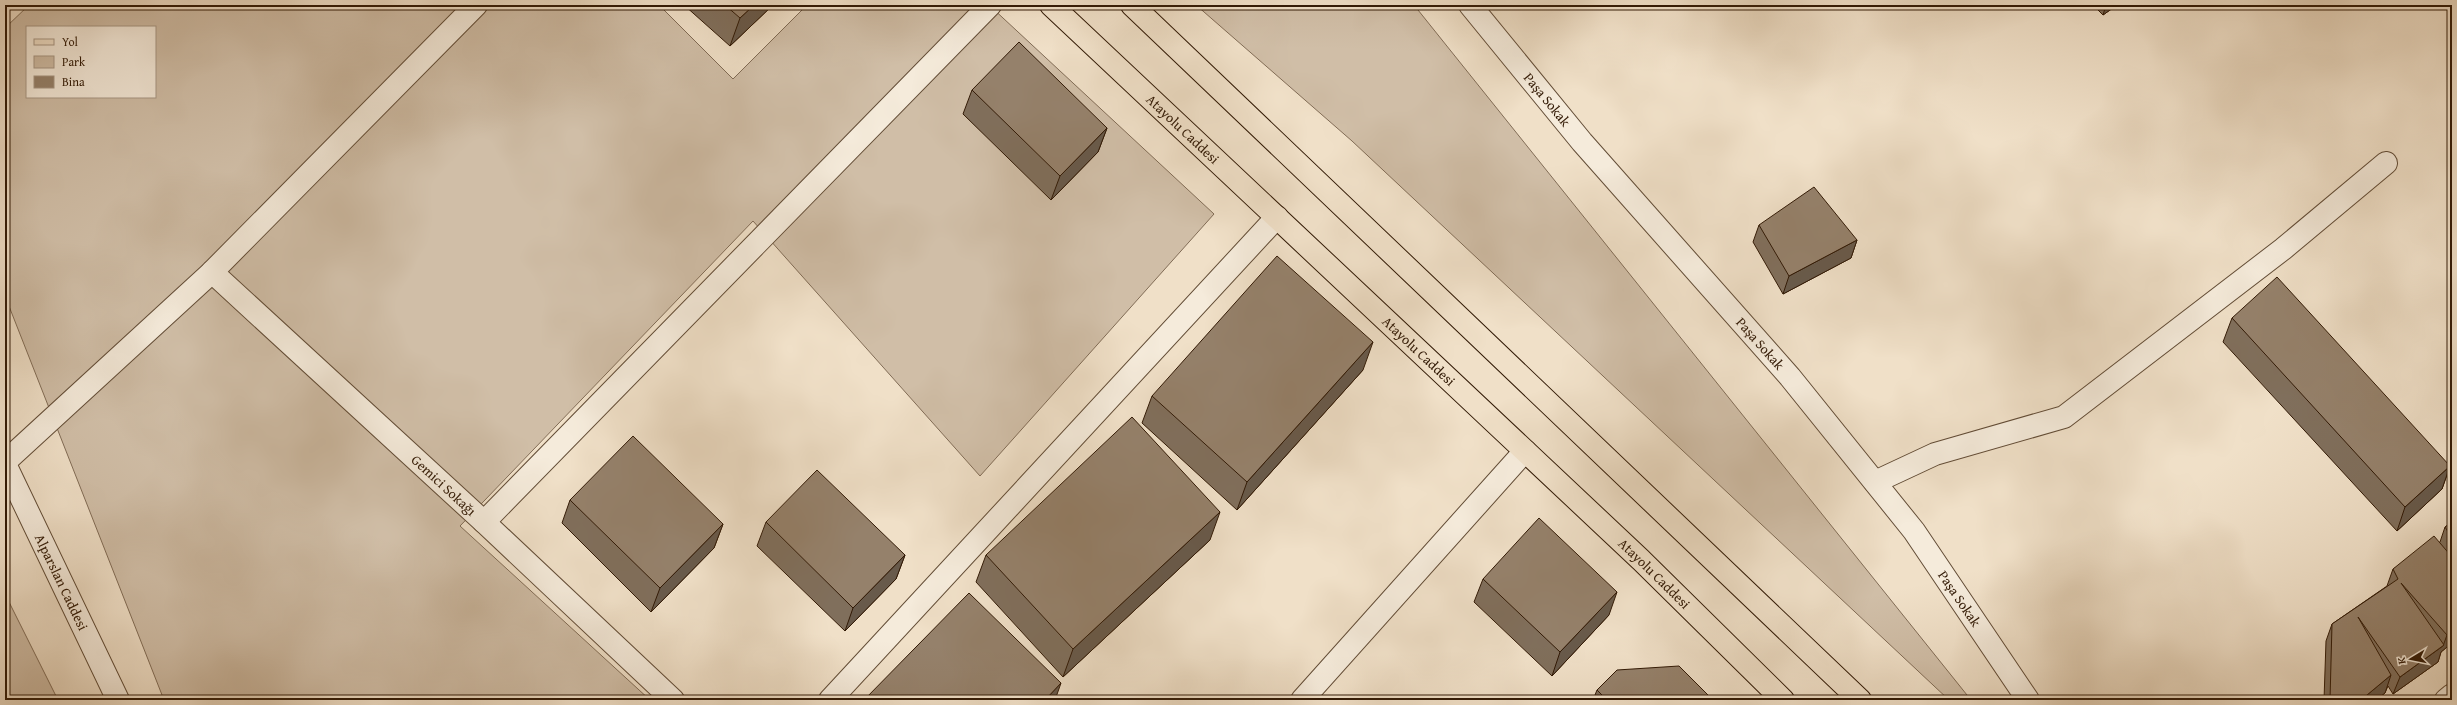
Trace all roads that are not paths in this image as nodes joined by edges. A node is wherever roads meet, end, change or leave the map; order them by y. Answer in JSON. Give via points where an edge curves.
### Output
{"nodes":[{"id":1,"x":476,"y":5,"type":"edge"},
{"id":2,"x":990,"y":5,"type":"edge"},
{"id":3,"x":1051,"y":5,"type":"edge"},
{"id":4,"x":1132,"y":5,"type":"edge"},
{"id":5,"x":1470,"y":5,"type":"edge"},
{"id":6,"x":2386,"y":163,"type":"dead end"},
{"id":7,"x":1277,"y":217,"type":"junction"},
{"id":8,"x":212,"y":272,"type":"junction"},
{"id":9,"x":1525,"y":451,"type":"junction"},
{"id":10,"x":5,"y":463,"type":"edge"},
{"id":11,"x":1875,"y":482,"type":"junction"},
{"id":12,"x":484,"y":522,"type":"junction"},
{"id":13,"x":2452,"y":695,"type":"edge"},
{"id":14,"x":118,"y":700,"type":"edge"},
{"id":15,"x":673,"y":700,"type":"edge"},
{"id":16,"x":830,"y":700,"type":"edge"},
{"id":17,"x":1302,"y":700,"type":"edge"},
{"id":18,"x":1783,"y":700,"type":"edge"},
{"id":19,"x":1860,"y":700,"type":"edge"},
{"id":20,"x":2028,"y":700,"type":"edge"},
{"id":21,"x":2446,"y":700,"type":"edge"}],
"edges":[{"from":1,"to":8,"type":"street"},
{"from":2,"to":12,"type":"street"},
{"from":3,"to":7,"type":"main road","name":"Atayolu Caddesi"},
{"from":4,"to":19,"type":"main road"},
{"from":5,"to":11,"type":"street","name":"Paşa Sokak","via":[[1582,142],[1790,378]]},
{"from":6,"to":11,"type":"street","via":[[2284,248],[2064,417],[1935,454]]},
{"from":7,"to":9,"type":"main road","name":"Atayolu Caddesi"},
{"from":7,"to":16,"type":"street"},
{"from":8,"to":10,"type":"street"},
{"from":8,"to":12,"type":"street","name":"Gemici Sokağı"},
{"from":9,"to":17,"type":"street"},
{"from":9,"to":18,"type":"main road","name":"Atayolu Caddesi","via":[[1641,560]]},
{"from":10,"to":14,"type":"street","name":"Alparslan Caddesi"},
{"from":11,"to":20,"type":"street","name":"Paşa Sokak","via":[[1914,531]]},
{"from":12,"to":15,"type":"street","name":"Gemici Sokağı"},
{"from":13,"to":21,"type":"street"}]}
